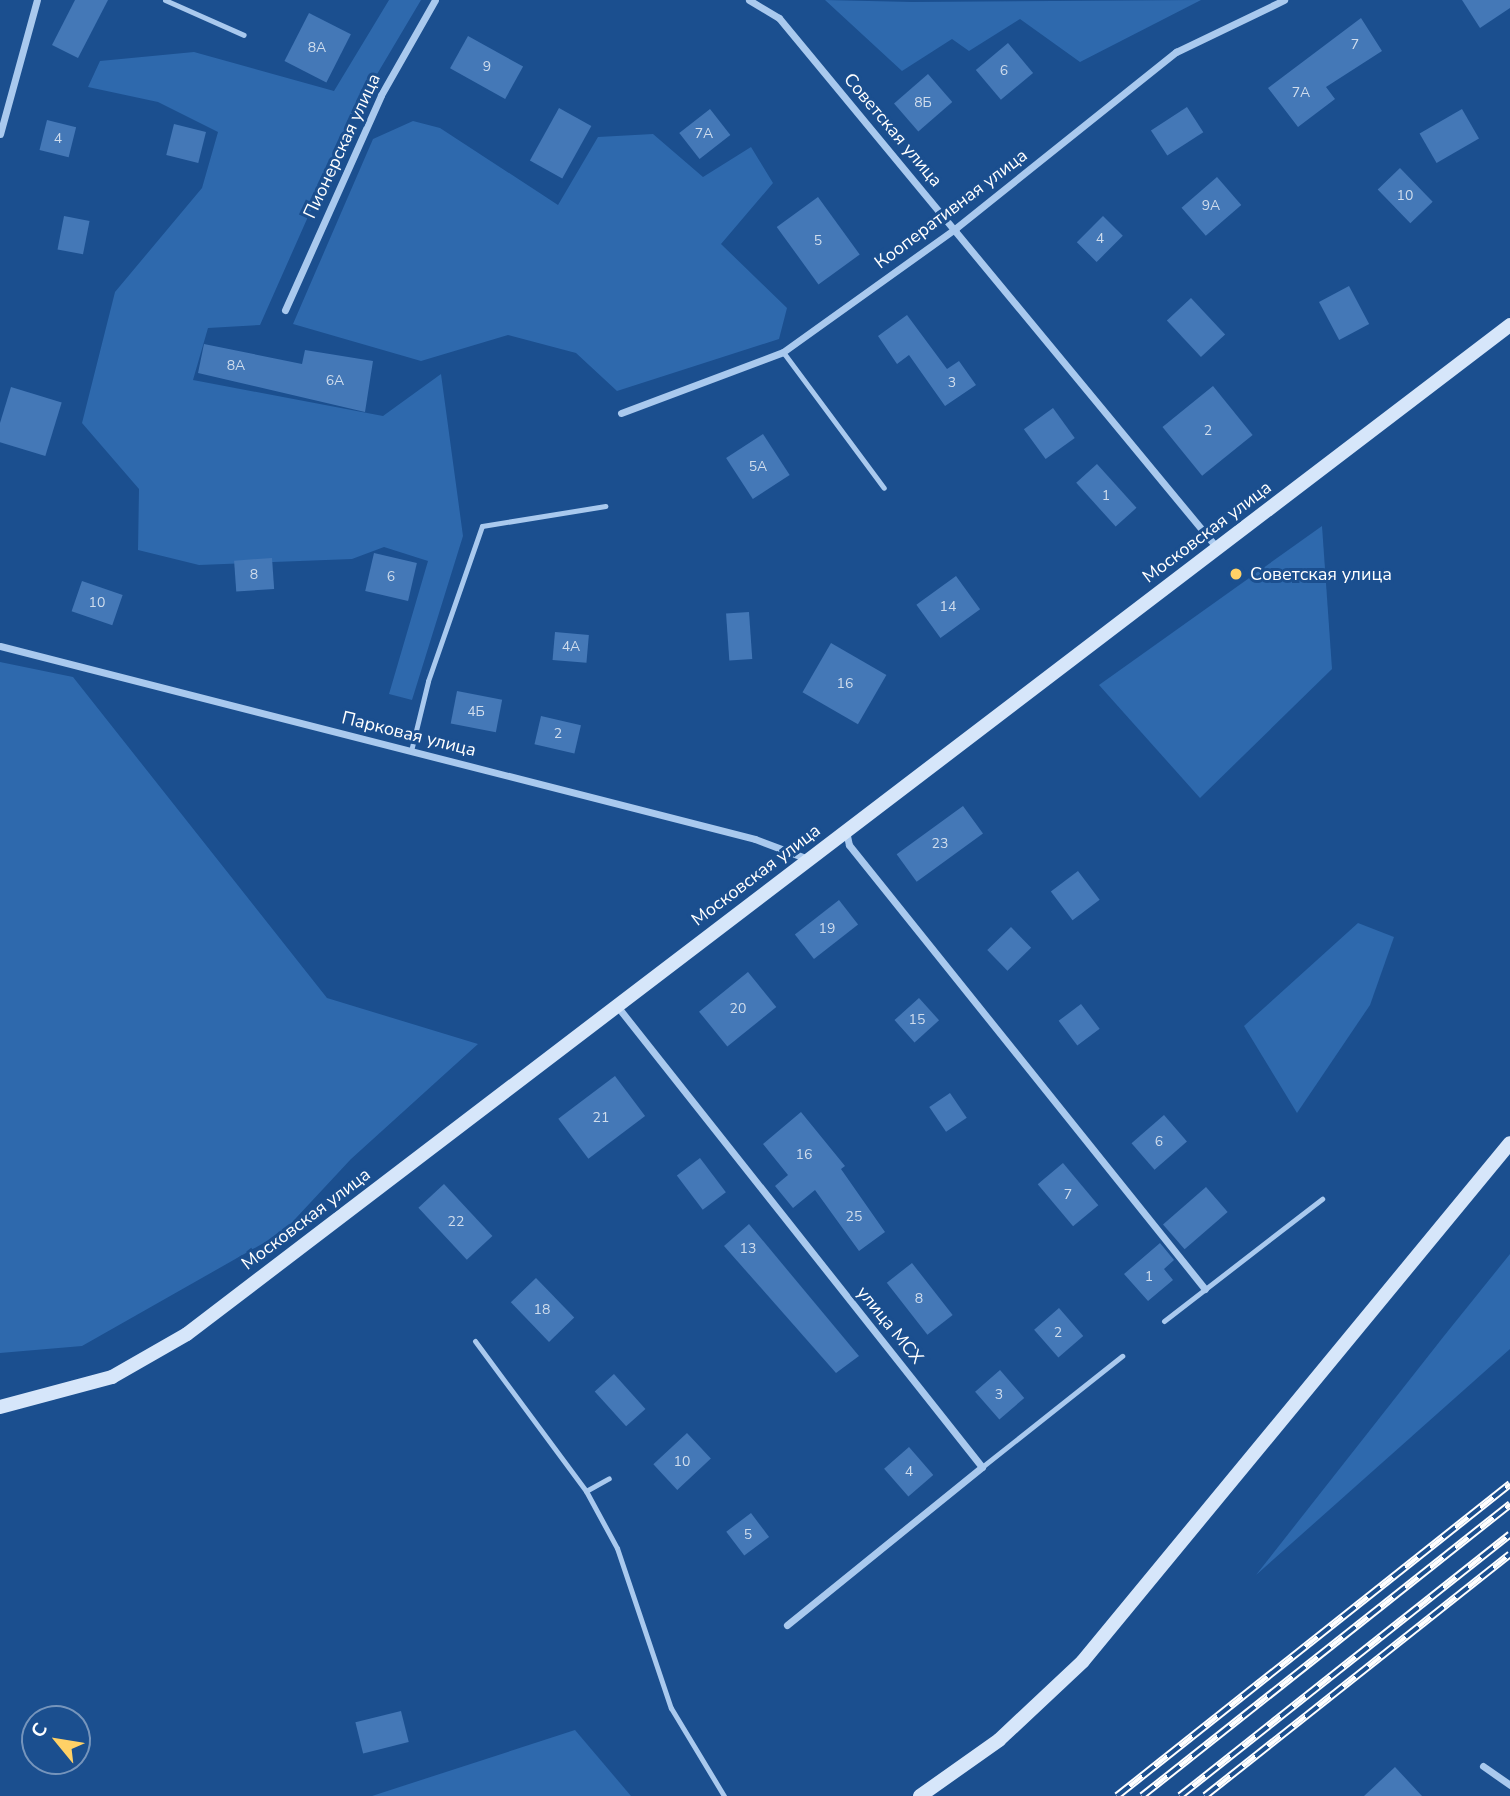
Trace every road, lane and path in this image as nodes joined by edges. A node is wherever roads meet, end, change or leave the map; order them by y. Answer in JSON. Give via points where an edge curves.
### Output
{"nodes":[{"id":1,"x":37,"y":0,"type":"edge"},
{"id":2,"x":165,"y":0,"type":"edge"},
{"id":3,"x":435,"y":0,"type":"edge"},
{"id":4,"x":749,"y":0,"type":"edge"},
{"id":5,"x":1284,"y":0,"type":"edge"},
{"id":6,"x":244,"y":35,"type":"dead end"},
{"id":7,"x":0,"y":134,"type":"edge"},
{"id":8,"x":956,"y":228,"type":"junction"},
{"id":9,"x":285,"y":310,"type":"dead end"},
{"id":10,"x":1510,"y":325,"type":"edge"},
{"id":11,"x":783,"y":352,"type":"junction"},
{"id":12,"x":621,"y":413,"type":"dead end"},
{"id":13,"x":884,"y":488,"type":"dead end"},
{"id":14,"x":605,"y":506,"type":"dead end"},
{"id":15,"x":1218,"y":549,"type":"junction"},
{"id":16,"x":0,"y":646,"type":"edge"},
{"id":17,"x":411,"y":751,"type":"junction"},
{"id":18,"x":845,"y":831,"type":"junction"},
{"id":19,"x":808,"y":859,"type":"junction"},
{"id":20,"x":617,"y":1006,"type":"junction"},
{"id":21,"x":1510,"y":1143,"type":"edge"},
{"id":22,"x":1322,"y":1199,"type":"dead end"},
{"id":23,"x":1205,"y":1289,"type":"junction"},
{"id":24,"x":1164,"y":1321,"type":"dead end"},
{"id":25,"x":475,"y":1341,"type":"dead end"},
{"id":26,"x":1122,"y":1356,"type":"dead end"},
{"id":27,"x":0,"y":1406,"type":"edge"},
{"id":28,"x":982,"y":1467,"type":"junction"},
{"id":29,"x":608,"y":1478,"type":"dead end"},
{"id":30,"x":586,"y":1491,"type":"junction"},
{"id":31,"x":787,"y":1625,"type":"dead end"},
{"id":32,"x":1483,"y":1766,"type":"dead end"},
{"id":33,"x":1510,"y":1785,"type":"edge"},
{"id":34,"x":724,"y":1796,"type":"edge"},
{"id":35,"x":920,"y":1796,"type":"edge"}],
"edges":[{"from":1,"to":7,"type":"street"},
{"from":2,"to":6,"type":"lane"},
{"from":3,"to":9,"type":"street","name":"Пионерская улица","via":[[381,95]]},
{"from":4,"to":8,"type":"street","name":"Советская улица","via":[[779,18]]},
{"from":5,"to":8,"type":"street","name":"Кооперативная улица","via":[[1176,52]]},
{"from":8,"to":11,"type":"street","name":"Кооперативная улица"},
{"from":8,"to":15,"type":"street","name":"Советская улица"},
{"from":10,"to":15,"type":"street","name":"Московская улица"},
{"from":11,"to":12,"type":"street","name":"Кооперативная улица"},
{"from":11,"to":13,"type":"lane"},
{"from":14,"to":17,"type":"lane","via":[[482,526],[428,681]]},
{"from":15,"to":18,"type":"street","name":"Московская улица"},
{"from":16,"to":17,"type":"street","name":"Парковая улица"},
{"from":17,"to":19,"type":"street","name":"Парковая улица","via":[[755,839]]},
{"from":18,"to":19,"type":"street","name":"Московская улица"},
{"from":18,"to":23,"type":"street","via":[[849,845]]},
{"from":19,"to":20,"type":"street","name":"Московская улица"},
{"from":20,"to":27,"type":"street","name":"Московская улица","via":[[187,1334],[112,1377]]},
{"from":20,"to":28,"type":"street","name":"улица МСХ"},
{"from":21,"to":35,"type":"street","via":[[1083,1661],[999,1740]]},
{"from":22,"to":23,"type":"lane"},
{"from":23,"to":24,"type":"lane"},
{"from":25,"to":30,"type":"lane"},
{"from":26,"to":28,"type":"lane"},
{"from":28,"to":31,"type":"street"},
{"from":29,"to":30,"type":"lane"},
{"from":30,"to":34,"type":"lane","via":[[617,1548],[671,1709]]},
{"from":32,"to":33,"type":"street"}]}
